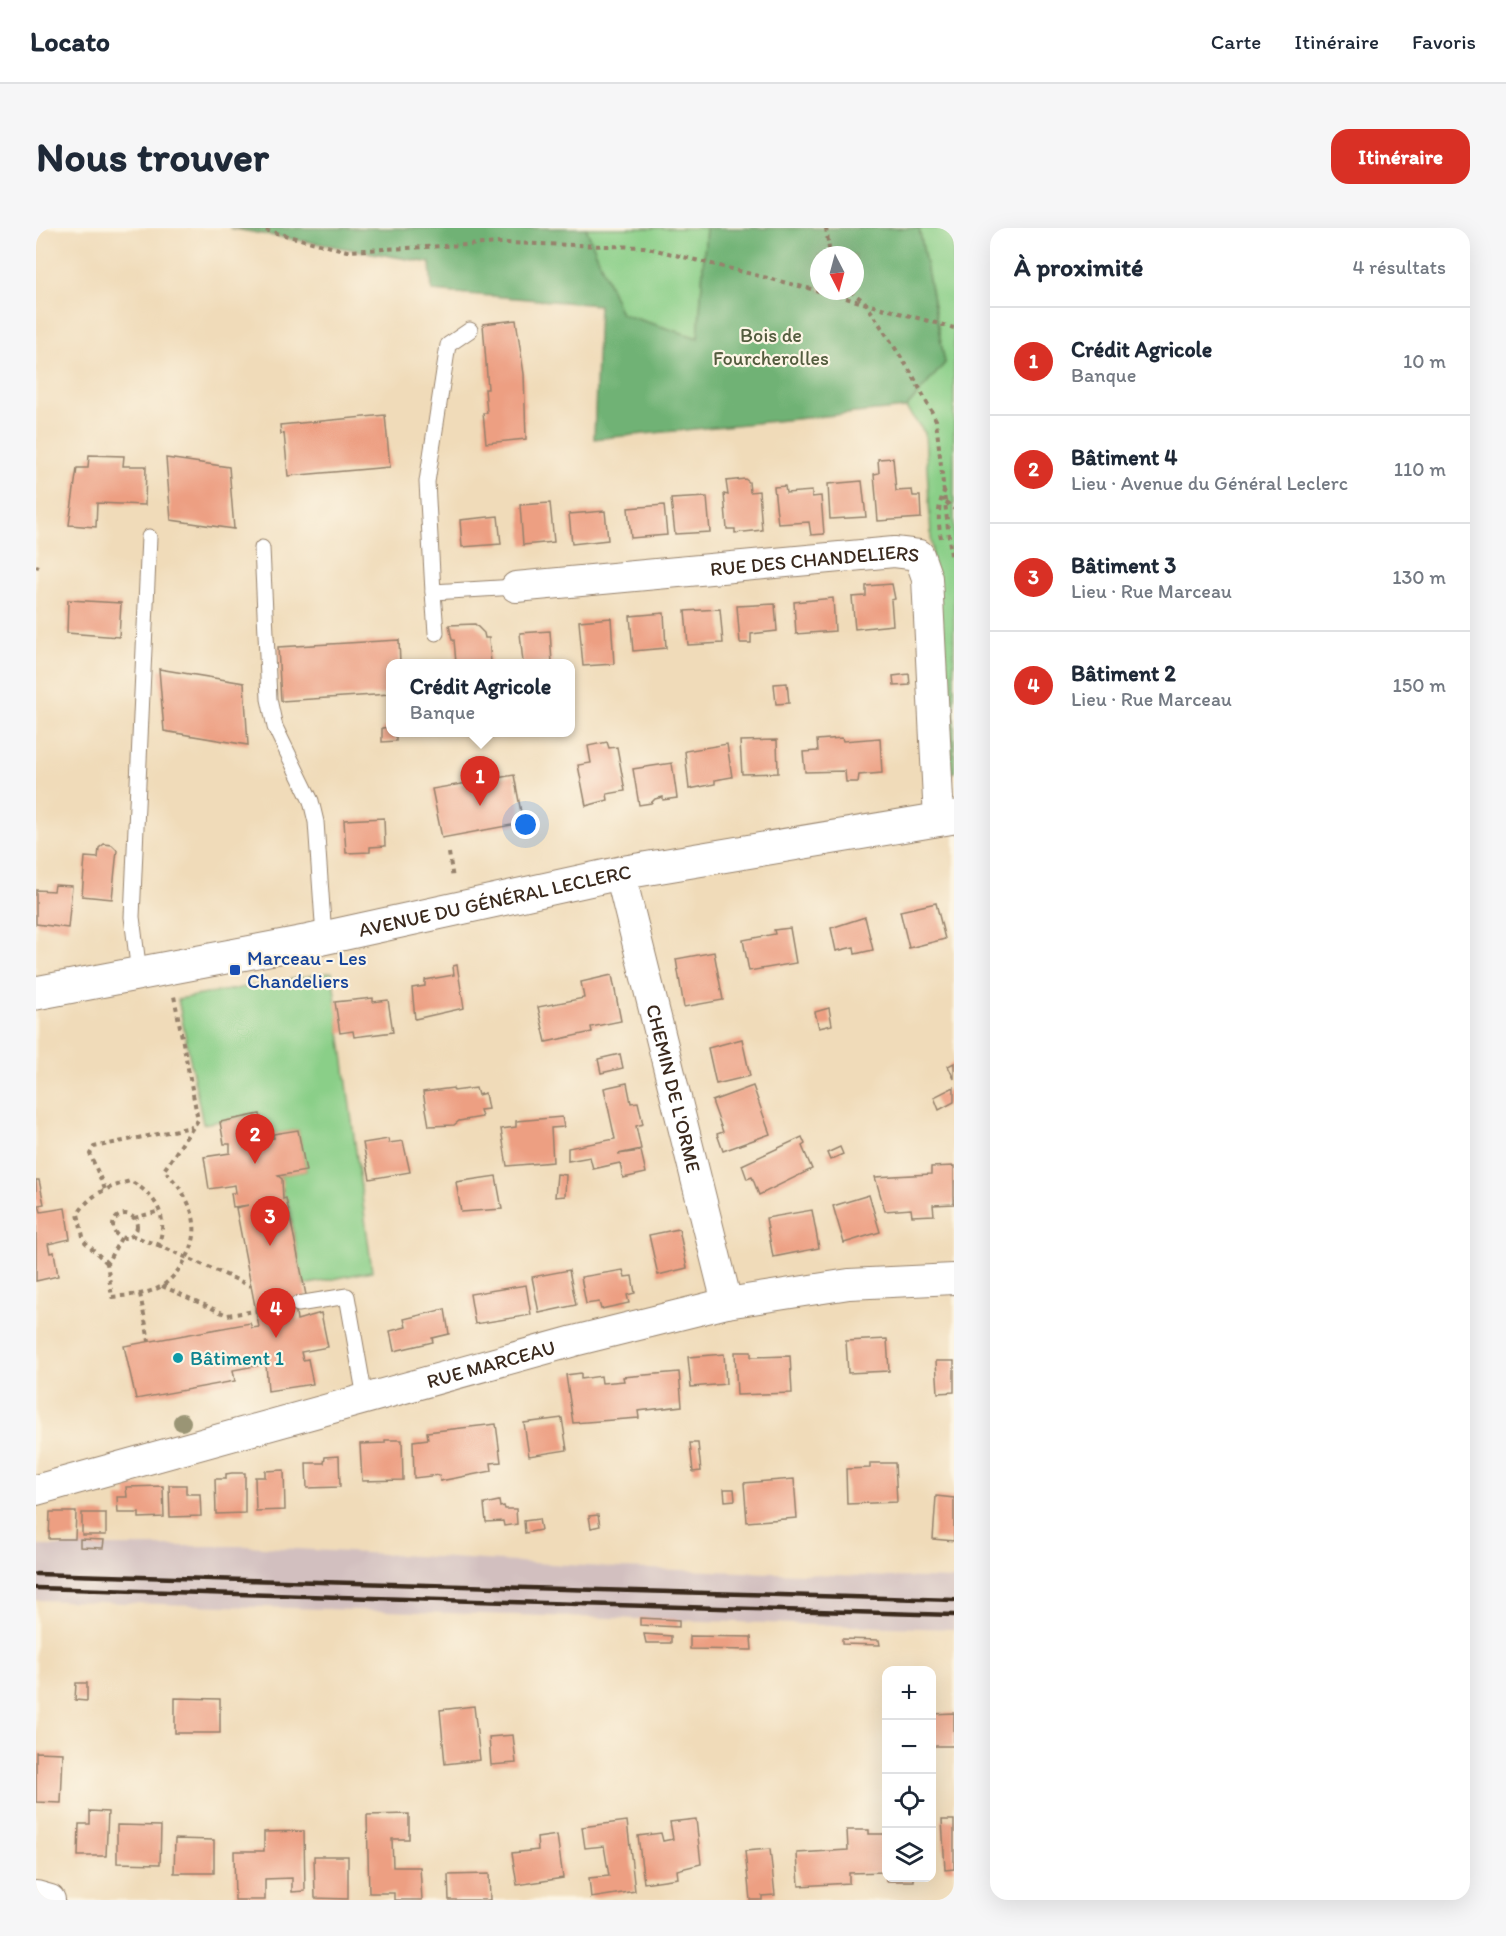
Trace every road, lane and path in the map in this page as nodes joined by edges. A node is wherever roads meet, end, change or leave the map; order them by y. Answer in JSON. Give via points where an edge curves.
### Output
{"nodes":[{"id":1,"x":257,"y":228,"type":"edge"},
{"id":2,"x":826,"y":228,"type":"edge"},
{"id":3,"x":829,"y":246,"type":"edge"},
{"id":4,"x":810,"y":289,"type":"edge"},
{"id":5,"x":857,"y":300,"type":"edge"},
{"id":6,"x":862,"y":300,"type":"edge"},
{"id":7,"x":865,"y":302,"type":"junction"},
{"id":8,"x":954,"y":328,"type":"edge"},
{"id":9,"x":470,"y":330,"type":"dead end"},
{"id":10,"x":945,"y":490,"type":"junction"},
{"id":11,"x":946,"y":502,"type":"junction"},
{"id":12,"x":954,"y":509,"type":"edge"},
{"id":13,"x":954,"y":534,"type":"edge"},
{"id":14,"x":149,"y":537,"type":"dead end"},
{"id":15,"x":950,"y":540,"type":"junction"},
{"id":16,"x":262,"y":548,"type":"dead end"},
{"id":17,"x":951,"y":554,"type":"junction"},
{"id":18,"x":951,"y":561,"type":"dead end"},
{"id":19,"x":516,"y":587,"type":"joint"},
{"id":20,"x":433,"y":592,"type":"junction"},
{"id":21,"x":436,"y":633,"type":"dead end"},
{"id":22,"x":946,"y":818,"type":"edge"},
{"id":23,"x":449,"y":853,"type":"dead end"},
{"id":24,"x":620,"y":873,"type":"junction"},
{"id":25,"x":454,"y":889,"type":"dead end"},
{"id":26,"x":324,"y":938,"type":"junction"},
{"id":27,"x":139,"y":973,"type":"junction"},
{"id":28,"x":173,"y":986,"type":"dead end"},
{"id":29,"x":36,"y":993,"type":"edge"},
{"id":30,"x":193,"y":1127,"type":"junction"},
{"id":31,"x":105,"y":1189,"type":"junction"},
{"id":32,"x":160,"y":1212,"type":"junction"},
{"id":33,"x":135,"y":1218,"type":"junction"},
{"id":34,"x":133,"y":1236,"type":"junction"},
{"id":35,"x":121,"y":1238,"type":"junction"},
{"id":36,"x":158,"y":1245,"type":"junction"},
{"id":37,"x":187,"y":1257,"type":"junction"},
{"id":38,"x":107,"y":1263,"type":"junction"},
{"id":39,"x":954,"y":1279,"type":"edge"},
{"id":40,"x":162,"y":1286,"type":"junction"},
{"id":41,"x":251,"y":1286,"type":"dead end"},
{"id":42,"x":140,"y":1294,"type":"junction"},
{"id":43,"x":727,"y":1303,"type":"junction"},
{"id":44,"x":298,"y":1304,"type":"dead end"},
{"id":45,"x":256,"y":1311,"type":"dead end"},
{"id":46,"x":148,"y":1341,"type":"dead end"},
{"id":47,"x":365,"y":1398,"type":"junction"},
{"id":48,"x":36,"y":1490,"type":"edge"},
{"id":49,"x":36,"y":1896,"type":"edge"},
{"id":50,"x":50,"y":1900,"type":"edge"}],
"edges":[{"from":1,"to":4,"type":"path","via":[[346,251],[503,243],[644,247]]},
{"from":2,"to":3,"type":"path"},
{"from":5,"to":7,"type":"path"},
{"from":6,"to":7,"type":"path"},
{"from":7,"to":8,"type":"path"},
{"from":7,"to":10,"type":"path","via":[[912,374],[936,420]]},
{"from":9,"to":20,"type":"lane","via":[[448,345],[427,482]]},
{"from":10,"to":11,"type":"path"},
{"from":10,"to":17,"type":"path","via":[[938,522],[942,540]]},
{"from":11,"to":12,"type":"path"},
{"from":11,"to":15,"type":"path"},
{"from":13,"to":15,"type":"path"},
{"from":14,"to":27,"type":"lane","via":[[132,917]]},
{"from":15,"to":17,"type":"path"},
{"from":16,"to":26,"type":"lane","via":[[269,699],[275,727],[311,801],[316,822]]},
{"from":17,"to":18,"type":"path"},
{"from":19,"to":20,"type":"lane"},
{"from":19,"to":22,"type":"street","name":"RUE DES CHANDELIERS","via":[[894,552],[919,555],[927,578]]},
{"from":20,"to":21,"type":"lane"},
{"from":22,"to":24,"type":"main road","name":"AVENUE DU GÉNÉRAL LECLERC"},
{"from":23,"to":25,"type":"path"},
{"from":24,"to":26,"type":"main road","name":"AVENUE DU GÉNÉRAL LECLERC"},
{"from":24,"to":43,"type":"street","name":"CHEMIN DE L'ORME"},
{"from":26,"to":27,"type":"main road","name":"AVENUE DU GÉNÉRAL LECLERC"},
{"from":27,"to":29,"type":"main road","name":"AVENUE DU GÉNÉRAL LECLERC"},
{"from":28,"to":30,"type":"path","via":[[198,1120]]},
{"from":30,"to":31,"type":"path","via":[[94,1147],[90,1154]]},
{"from":30,"to":37,"type":"path","via":[[164,1170],[193,1211],[195,1236]]},
{"from":31,"to":32,"type":"path","via":[[130,1182],[154,1198]]},
{"from":31,"to":38,"type":"path","via":[[86,1202],[78,1214],[84,1241]]},
{"from":32,"to":33,"type":"path"},
{"from":32,"to":36,"type":"path","via":[[162,1236]]},
{"from":33,"to":34,"type":"path","via":[[138,1226]]},
{"from":33,"to":35,"type":"path","via":[[128,1214],[116,1217],[112,1229]]},
{"from":34,"to":35,"type":"path"},
{"from":34,"to":36,"type":"path"},
{"from":35,"to":38,"type":"path"},
{"from":36,"to":37,"type":"path"},
{"from":37,"to":40,"type":"path"},
{"from":37,"to":41,"type":"path"},
{"from":38,"to":42,"type":"path","via":[[112,1297]]},
{"from":39,"to":43,"type":"street","name":"RUE MARCEAU","via":[[849,1284]]},
{"from":40,"to":42,"type":"path"},
{"from":40,"to":45,"type":"path","via":[[227,1316]]},
{"from":42,"to":46,"type":"path"},
{"from":43,"to":47,"type":"street","name":"RUE MARCEAU"},
{"from":44,"to":47,"type":"lane","via":[[347,1296]]},
{"from":47,"to":48,"type":"street","name":"RUE MARCEAU"},
{"from":49,"to":50,"type":"street"}]}
